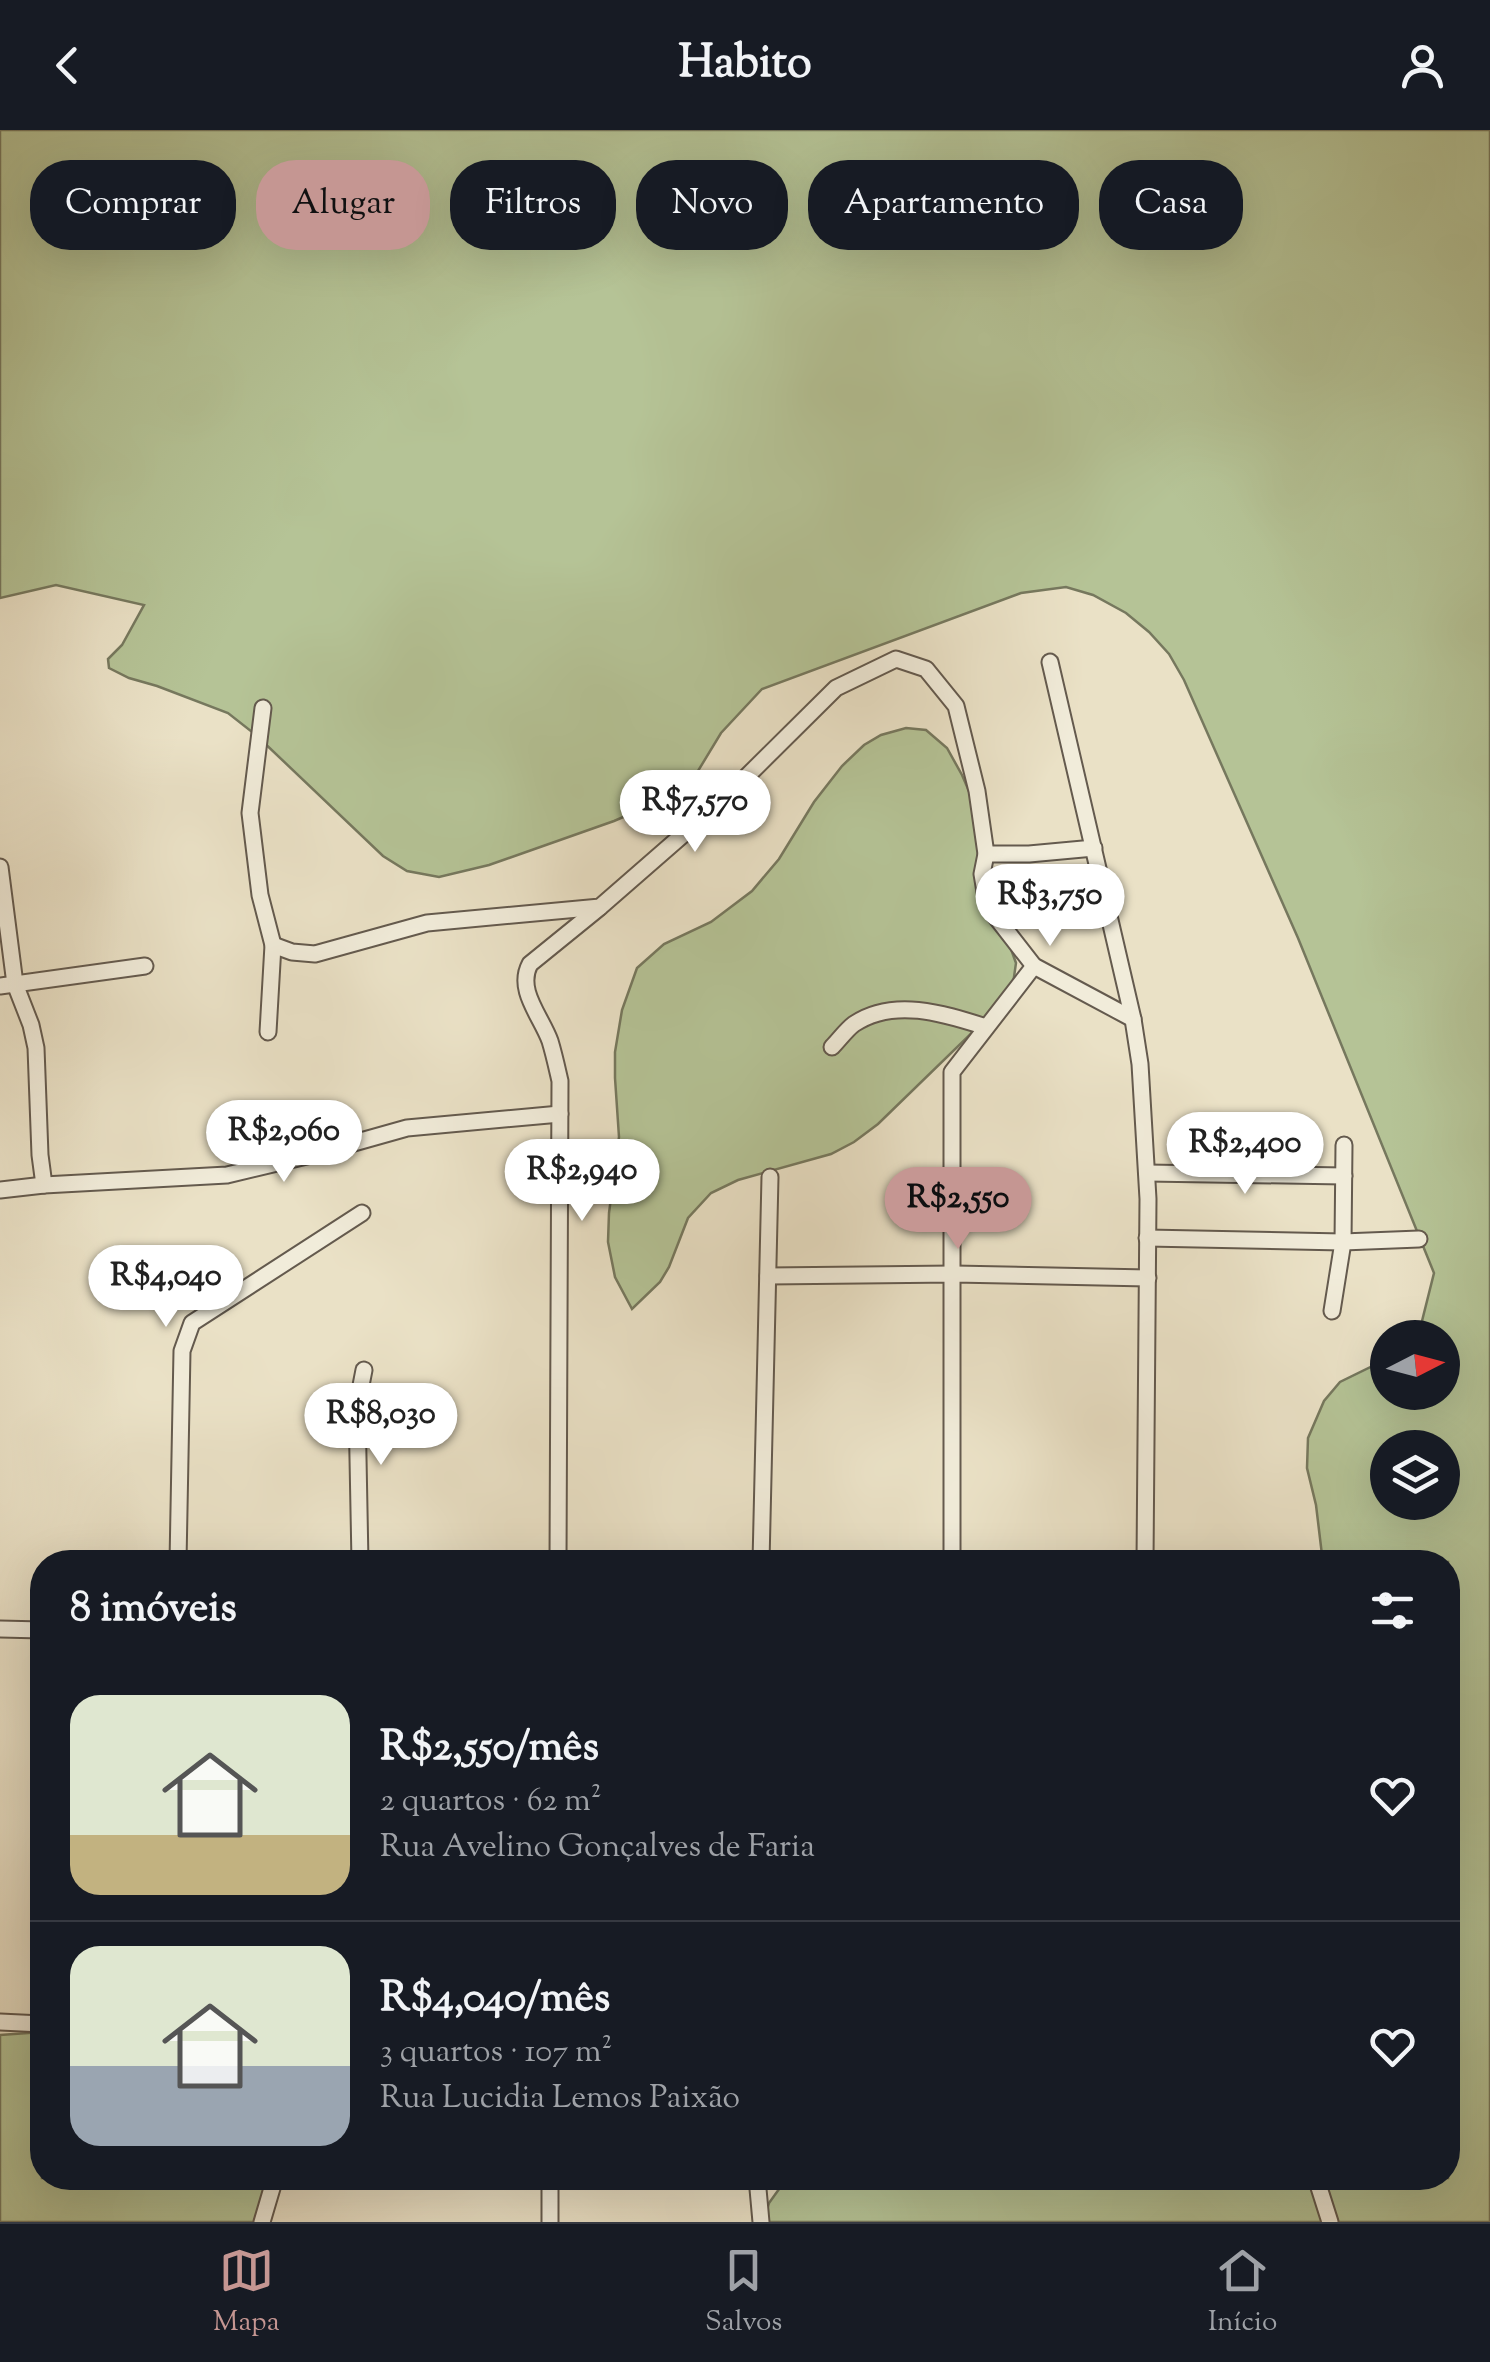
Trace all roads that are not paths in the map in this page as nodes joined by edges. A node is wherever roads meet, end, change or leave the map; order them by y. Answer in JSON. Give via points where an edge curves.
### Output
{"nodes":[{"id":1,"x":1050,"y":662,"type":"dead end"},
{"id":2,"x":263,"y":708,"type":"dead end"},
{"id":3,"x":1094,"y":848,"type":"junction"},
{"id":4,"x":986,"y":854,"type":"junction"},
{"id":5,"x":0,"y":866,"type":"edge"},
{"id":6,"x":600,"y":908,"type":"junction"},
{"id":7,"x":273,"y":945,"type":"junction"},
{"id":8,"x":145,"y":966,"type":"dead end"},
{"id":9,"x":1034,"y":966,"type":"junction"},
{"id":10,"x":8,"y":984,"type":"edge"},
{"id":11,"x":1133,"y":1019,"type":"junction"},
{"id":12,"x":986,"y":1027,"type":"junction"},
{"id":13,"x":268,"y":1032,"type":"dead end"},
{"id":14,"x":832,"y":1047,"type":"dead end"},
{"id":15,"x":560,"y":1114,"type":"junction"},
{"id":16,"x":1344,"y":1145,"type":"dead end"},
{"id":17,"x":1148,"y":1173,"type":"junction"},
{"id":18,"x":1344,"y":1176,"type":"junction"},
{"id":19,"x":770,"y":1177,"type":"dead end"},
{"id":20,"x":44,"y":1185,"type":"junction"},
{"id":21,"x":0,"y":1190,"type":"edge"},
{"id":22,"x":362,"y":1214,"type":"dead end"},
{"id":23,"x":1147,"y":1238,"type":"junction"},
{"id":24,"x":1419,"y":1239,"type":"dead end"},
{"id":25,"x":1344,"y":1242,"type":"junction"},
{"id":26,"x":954,"y":1274,"type":"junction"},
{"id":27,"x":768,"y":1276,"type":"junction"},
{"id":28,"x":1148,"y":1278,"type":"junction"},
{"id":29,"x":1332,"y":1310,"type":"dead end"},
{"id":30,"x":364,"y":1370,"type":"dead end"},
{"id":31,"x":178,"y":1550,"type":"edge"},
{"id":32,"x":360,"y":1550,"type":"edge"},
{"id":33,"x":558,"y":1550,"type":"edge"},
{"id":34,"x":761,"y":1550,"type":"edge"},
{"id":35,"x":952,"y":1550,"type":"edge"},
{"id":36,"x":1145,"y":1550,"type":"edge"},
{"id":37,"x":0,"y":1630,"type":"edge"},
{"id":38,"x":30,"y":1630,"type":"edge"},
{"id":39,"x":0,"y":2022,"type":"edge"},
{"id":40,"x":30,"y":2023,"type":"edge"},
{"id":41,"x":272,"y":2190,"type":"edge"},
{"id":42,"x":550,"y":2190,"type":"edge"},
{"id":43,"x":758,"y":2190,"type":"edge"},
{"id":44,"x":1320,"y":2190,"type":"edge"},
{"id":45,"x":262,"y":2222,"type":"edge"},
{"id":46,"x":550,"y":2222,"type":"edge"},
{"id":47,"x":761,"y":2222,"type":"edge"},
{"id":48,"x":1330,"y":2222,"type":"edge"}],
"edges":[{"from":1,"to":3,"type":"street"},
{"from":2,"to":7,"type":"street","via":[[250,813]]},
{"from":3,"to":4,"type":"street"},
{"from":3,"to":11,"type":"street"},
{"from":4,"to":6,"type":"street","via":[[956,706],[926,669],[896,659],[836,688],[726,798]]},
{"from":4,"to":9,"type":"street","via":[[986,898]]},
{"from":5,"to":10,"type":"street"},
{"from":6,"to":7,"type":"street","via":[[427,923],[316,954]]},
{"from":6,"to":15,"type":"street","via":[[524,975],[560,1081]]},
{"from":7,"to":13,"type":"street"},
{"from":8,"to":10,"type":"street"},
{"from":9,"to":11,"type":"street"},
{"from":9,"to":12,"type":"street"},
{"from":10,"to":20,"type":"street","via":[[36,1048]]},
{"from":11,"to":17,"type":"street"},
{"from":12,"to":14,"type":"street","via":[[906,1009],[854,1024]]},
{"from":12,"to":26,"type":"street","via":[[952,1072]]},
{"from":15,"to":20,"type":"street","via":[[407,1128],[227,1175]]},
{"from":15,"to":33,"type":"street"},
{"from":16,"to":18,"type":"street"},
{"from":17,"to":18,"type":"street"},
{"from":17,"to":23,"type":"street"},
{"from":18,"to":25,"type":"street"},
{"from":19,"to":27,"type":"street"},
{"from":20,"to":21,"type":"street"},
{"from":22,"to":31,"type":"street","via":[[192,1324],[182,1351]]},
{"from":23,"to":25,"type":"street"},
{"from":23,"to":28,"type":"street"},
{"from":24,"to":25,"type":"street"},
{"from":25,"to":29,"type":"street"},
{"from":26,"to":27,"type":"street"},
{"from":26,"to":28,"type":"street"},
{"from":26,"to":35,"type":"street"},
{"from":27,"to":34,"type":"street"},
{"from":28,"to":36,"type":"street"},
{"from":30,"to":32,"type":"street","via":[[357,1406]]},
{"from":37,"to":38,"type":"street"},
{"from":39,"to":40,"type":"street"},
{"from":41,"to":45,"type":"street"},
{"from":42,"to":46,"type":"street"},
{"from":43,"to":47,"type":"street"},
{"from":44,"to":48,"type":"street"}]}
